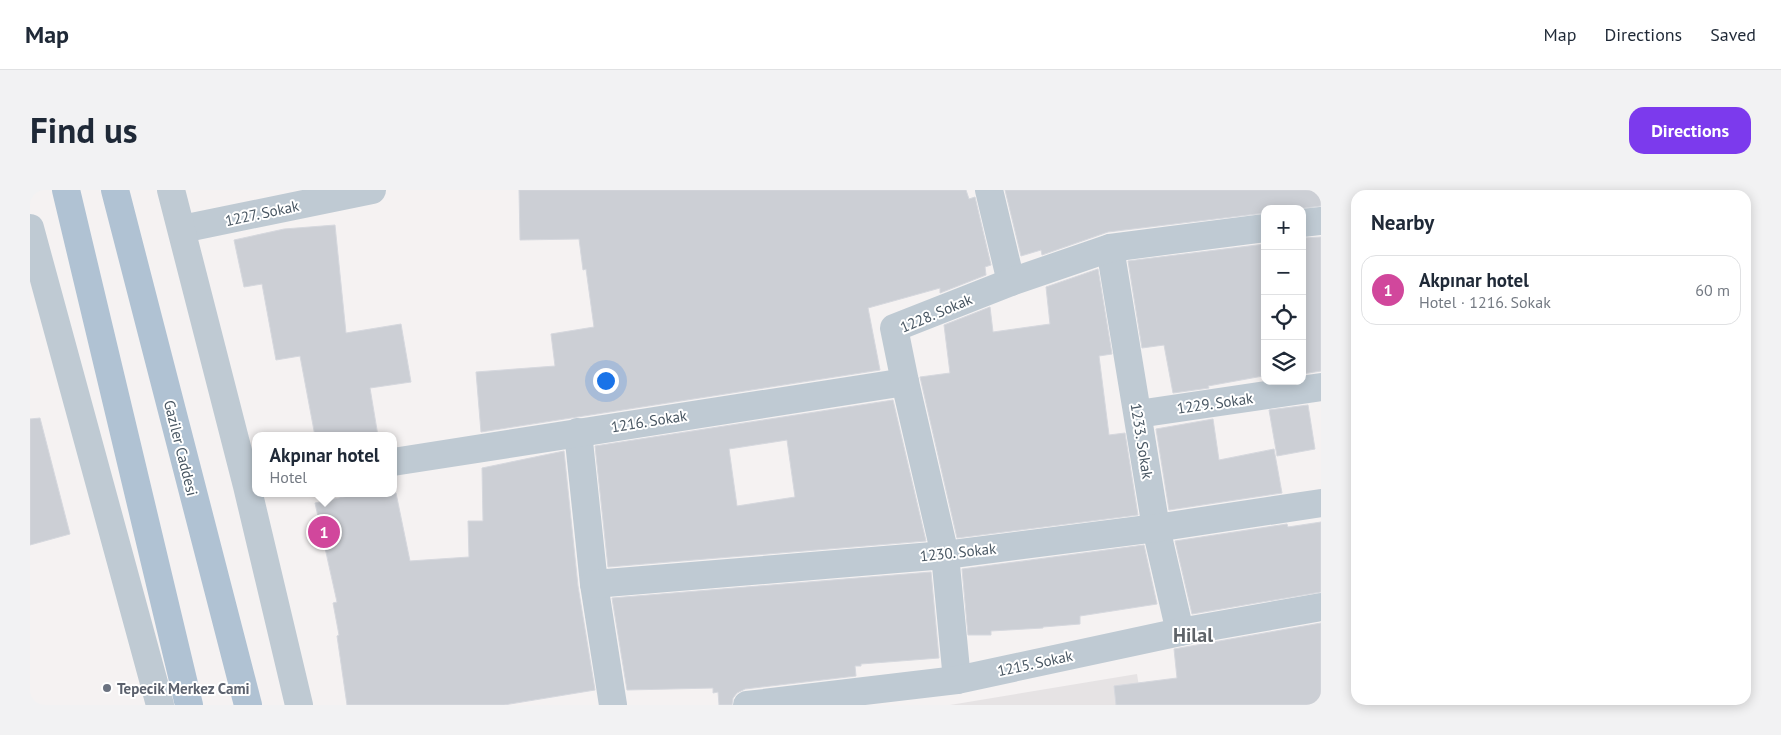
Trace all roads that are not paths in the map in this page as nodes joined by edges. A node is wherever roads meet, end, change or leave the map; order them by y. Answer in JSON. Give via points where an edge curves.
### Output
{"nodes":[{"id":1,"x":66,"y":190,"type":"edge"},
{"id":2,"x":114,"y":190,"type":"edge"},
{"id":3,"x":171,"y":190,"type":"edge"},
{"id":4,"x":372,"y":190,"type":"edge"},
{"id":5,"x":988,"y":190,"type":"edge"},
{"id":6,"x":1321,"y":221,"type":"edge"},
{"id":7,"x":1306,"y":223,"type":"edge"},
{"id":8,"x":30,"y":228,"type":"edge"},
{"id":9,"x":182,"y":229,"type":"junction"},
{"id":10,"x":1261,"y":229,"type":"edge"},
{"id":11,"x":1110,"y":248,"type":"junction"},
{"id":12,"x":1011,"y":282,"type":"junction"},
{"id":13,"x":905,"y":382,"type":"junction"},
{"id":14,"x":1321,"y":387,"type":"edge"},
{"id":15,"x":1138,"y":414,"type":"junction"},
{"id":16,"x":578,"y":432,"type":"junction"},
{"id":17,"x":397,"y":461,"type":"edge"},
{"id":18,"x":251,"y":485,"type":"edge"},
{"id":19,"x":254,"y":497,"type":"edge"},
{"id":20,"x":1321,"y":503,"type":"edge"},
{"id":21,"x":1156,"y":528,"type":"junction"},
{"id":22,"x":945,"y":555,"type":"junction"},
{"id":23,"x":594,"y":584,"type":"junction"},
{"id":24,"x":1321,"y":607,"type":"edge"},
{"id":25,"x":1180,"y":632,"type":"junction"},
{"id":26,"x":956,"y":680,"type":"junction"},
{"id":27,"x":757,"y":704,"type":"edge"},
{"id":28,"x":160,"y":705,"type":"edge"},
{"id":29,"x":189,"y":705,"type":"edge"},
{"id":30,"x":248,"y":705,"type":"edge"},
{"id":31,"x":299,"y":705,"type":"edge"},
{"id":32,"x":613,"y":705,"type":"edge"}],
"edges":[{"from":1,"to":29,"type":"main road"},
{"from":2,"to":30,"type":"main road","name":"Gaziler Caddesi"},
{"from":3,"to":9,"type":"street"},
{"from":4,"to":9,"type":"street","name":"1227. Sokak"},
{"from":5,"to":12,"type":"street"},
{"from":6,"to":7,"type":"street"},
{"from":8,"to":28,"type":"street"},
{"from":9,"to":18,"type":"street"},
{"from":10,"to":11,"type":"street","name":"1228. Sokak"},
{"from":11,"to":12,"type":"street","name":"1228. Sokak"},
{"from":11,"to":15,"type":"street","name":"1233. Sokak"},
{"from":12,"to":13,"type":"street","name":"1228. Sokak","via":[[894,328]]},
{"from":13,"to":16,"type":"street","name":"1216. Sokak"},
{"from":13,"to":22,"type":"street","name":"1228. Sokak"},
{"from":14,"to":15,"type":"street","name":"1229. Sokak"},
{"from":15,"to":21,"type":"street","name":"1233. Sokak"},
{"from":16,"to":17,"type":"street","name":"1216. Sokak"},
{"from":16,"to":23,"type":"street"},
{"from":19,"to":31,"type":"street"},
{"from":20,"to":21,"type":"street","name":"1230. Sokak"},
{"from":21,"to":22,"type":"street","name":"1230. Sokak"},
{"from":21,"to":25,"type":"street","name":"1233. Sokak"},
{"from":22,"to":23,"type":"street","name":"1230. Sokak"},
{"from":22,"to":26,"type":"street","name":"1228. Sokak"},
{"from":23,"to":32,"type":"street"},
{"from":24,"to":25,"type":"street","name":"1215. Sokak"},
{"from":25,"to":26,"type":"street","name":"1215. Sokak"},
{"from":26,"to":27,"type":"street","name":"1215. Sokak"}]}
